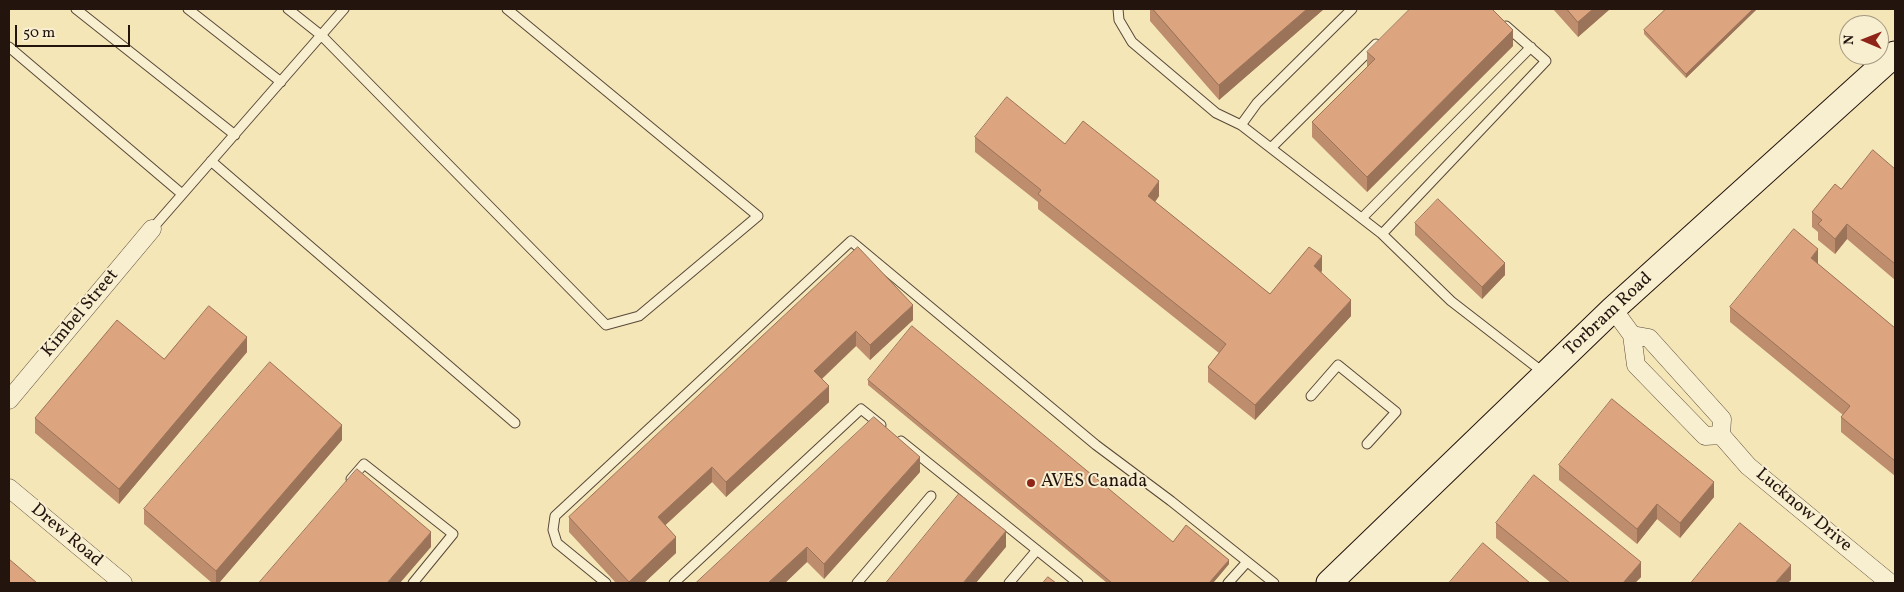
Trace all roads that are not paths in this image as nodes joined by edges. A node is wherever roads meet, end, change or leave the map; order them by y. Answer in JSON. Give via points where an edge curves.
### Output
{"nodes":[{"id":1,"x":76,"y":9,"type":"edge"},
{"id":2,"x":188,"y":9,"type":"edge"},
{"id":3,"x":288,"y":9,"type":"edge"},
{"id":4,"x":344,"y":9,"type":"edge"},
{"id":5,"x":507,"y":9,"type":"edge"},
{"id":6,"x":1118,"y":9,"type":"edge"},
{"id":7,"x":1352,"y":9,"type":"edge"},
{"id":8,"x":1501,"y":22,"type":"edge"},
{"id":9,"x":322,"y":36,"type":"junction"},
{"id":10,"x":1383,"y":36,"type":"edge"},
{"id":11,"x":9,"y":47,"type":"edge"},
{"id":12,"x":1531,"y":48,"type":"junction"},
{"id":13,"x":1895,"y":54,"type":"edge"},
{"id":14,"x":281,"y":82,"type":"junction"},
{"id":15,"x":1241,"y":125,"type":"junction"},
{"id":16,"x":235,"y":135,"type":"junction"},
{"id":17,"x":1271,"y":148,"type":"junction"},
{"id":18,"x":212,"y":161,"type":"junction"},
{"id":19,"x":182,"y":194,"type":"junction"},
{"id":20,"x":1362,"y":218,"type":"junction"},
{"id":21,"x":152,"y":229,"type":"joint"},
{"id":22,"x":1382,"y":234,"type":"junction"},
{"id":23,"x":1613,"y":309,"type":"junction"},
{"id":24,"x":1632,"y":335,"type":"junction"},
{"id":25,"x":1546,"y":374,"type":"junction"},
{"id":26,"x":1311,"y":396,"type":"dead end"},
{"id":27,"x":9,"y":400,"type":"edge"},
{"id":28,"x":515,"y":423,"type":"dead end"},
{"id":29,"x":1721,"y":435,"type":"junction"},
{"id":30,"x":1367,"y":444,"type":"dead end"},
{"id":31,"x":345,"y":486,"type":"edge"},
{"id":32,"x":9,"y":488,"type":"edge"},
{"id":33,"x":931,"y":496,"type":"dead end"},
{"id":34,"x":1037,"y":550,"type":"junction"},
{"id":35,"x":1247,"y":562,"type":"junction"},
{"id":36,"x":123,"y":583,"type":"edge"},
{"id":37,"x":413,"y":583,"type":"edge"},
{"id":38,"x":606,"y":583,"type":"edge"},
{"id":39,"x":674,"y":583,"type":"edge"},
{"id":40,"x":858,"y":583,"type":"edge"},
{"id":41,"x":1009,"y":583,"type":"edge"},
{"id":42,"x":1078,"y":583,"type":"edge"},
{"id":43,"x":1228,"y":583,"type":"edge"},
{"id":44,"x":1274,"y":583,"type":"edge"},
{"id":45,"x":1329,"y":583,"type":"edge"},
{"id":46,"x":1890,"y":583,"type":"edge"}],
"edges":[{"from":1,"to":16,"type":"lane"},
{"from":2,"to":14,"type":"lane"},
{"from":3,"to":9,"type":"lane"},
{"from":4,"to":9,"type":"lane"},
{"from":5,"to":9,"type":"lane","via":[[758,216],[639,316],[606,325]]},
{"from":6,"to":15,"type":"lane","via":[[1119,20],[1132,42],[1216,113]]},
{"from":7,"to":15,"type":"lane","via":[[1257,103]]},
{"from":8,"to":12,"type":"lane"},
{"from":9,"to":14,"type":"lane"},
{"from":10,"to":17,"type":"lane"},
{"from":11,"to":19,"type":"lane"},
{"from":12,"to":20,"type":"lane"},
{"from":12,"to":22,"type":"lane","via":[[1546,61]]},
{"from":13,"to":23,"type":"main road","name":"Torbram Road"},
{"from":14,"to":16,"type":"lane"},
{"from":15,"to":17,"type":"lane"},
{"from":16,"to":18,"type":"lane"},
{"from":17,"to":20,"type":"lane"},
{"from":18,"to":19,"type":"lane"},
{"from":18,"to":28,"type":"lane"},
{"from":19,"to":21,"type":"lane"},
{"from":20,"to":22,"type":"lane"},
{"from":21,"to":27,"type":"street","name":"Kimbel Street"},
{"from":22,"to":25,"type":"lane","via":[[1450,301]]},
{"from":23,"to":24,"type":"street"},
{"from":23,"to":25,"type":"main road","name":"Torbram Road"},
{"from":24,"to":29,"type":"street","via":[[1648,338],[1722,418]]},
{"from":24,"to":29,"type":"street","via":[[1636,365],[1705,436]]},
{"from":25,"to":45,"type":"main road","name":"Torbram Road"},
{"from":26,"to":30,"type":"lane","via":[[1338,365],[1396,412]]},
{"from":29,"to":46,"type":"street","name":"Lucknow Drive","via":[[1748,466]]},
{"from":31,"to":37,"type":"lane","via":[[364,464],[453,534]]},
{"from":32,"to":36,"type":"street","name":"Drew Road"},
{"from":33,"to":40,"type":"lane"},
{"from":34,"to":39,"type":"lane","via":[[861,409]]},
{"from":34,"to":41,"type":"lane"},
{"from":34,"to":42,"type":"lane"},
{"from":35,"to":38,"type":"lane","via":[[1096,445],[851,241],[554,516],[557,544]]},
{"from":35,"to":43,"type":"lane"},
{"from":35,"to":44,"type":"lane"}]}
